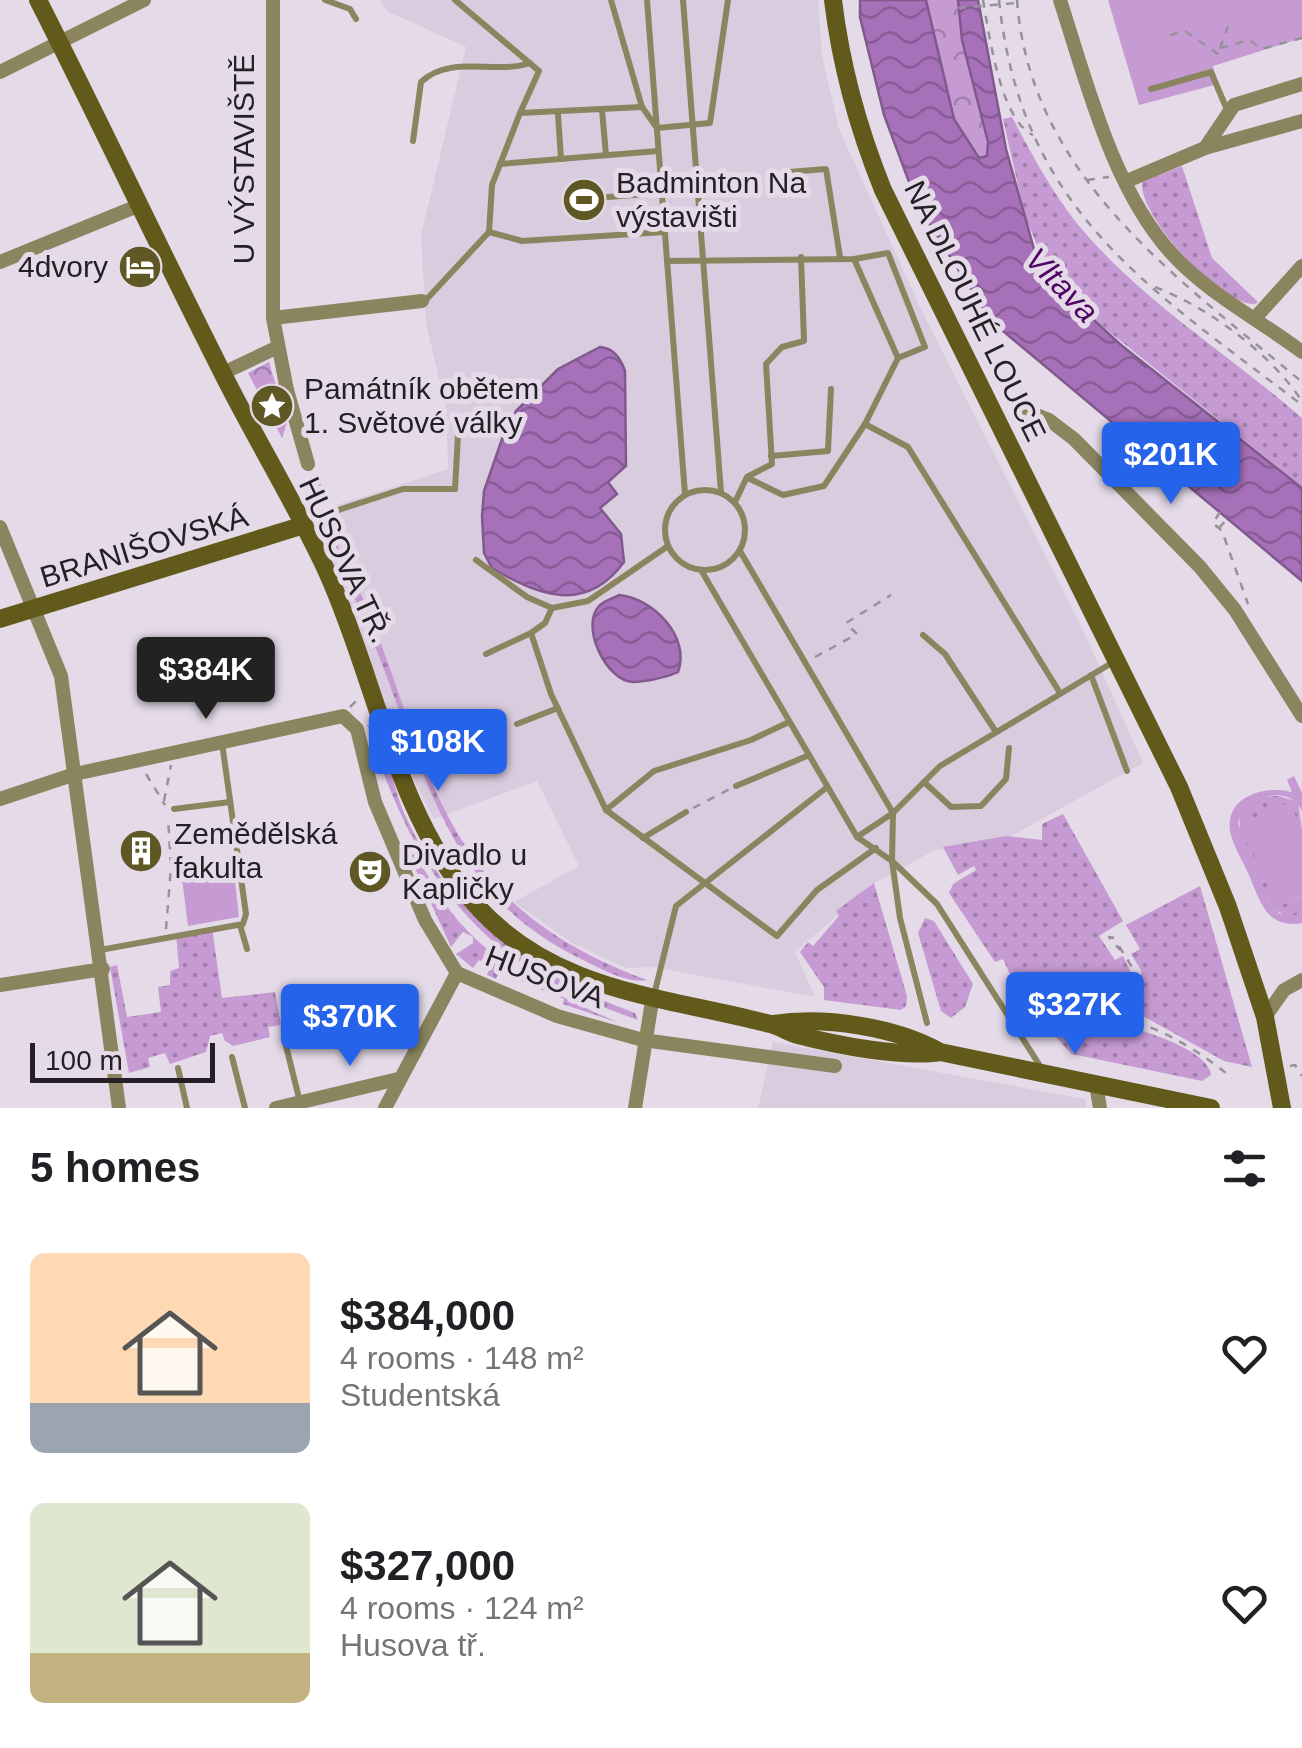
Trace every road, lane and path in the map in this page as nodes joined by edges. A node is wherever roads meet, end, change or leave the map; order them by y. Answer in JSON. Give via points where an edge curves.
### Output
{"nodes":[{"id":1,"x":38,"y":0,"type":"edge"},
{"id":2,"x":144,"y":0,"type":"edge"},
{"id":3,"x":273,"y":0,"type":"edge"},
{"id":4,"x":325,"y":0,"type":"edge"},
{"id":5,"x":611,"y":0,"type":"edge"},
{"id":6,"x":647,"y":0,"type":"edge"},
{"id":7,"x":684,"y":0,"type":"edge"},
{"id":8,"x":728,"y":0,"type":"edge"},
{"id":9,"x":832,"y":0,"type":"edge"},
{"id":10,"x":1060,"y":0,"type":"edge"},
{"id":11,"x":458,"y":1,"type":"edge"},
{"id":12,"x":999,"y":2,"type":"edge"},
{"id":13,"x":1017,"y":3,"type":"dead end"},
{"id":14,"x":982,"y":4,"type":"edge"},
{"id":15,"x":958,"y":8,"type":"dead end"},
{"id":16,"x":356,"y":19,"type":"dead end"},
{"id":17,"x":1228,"y":26,"type":"dead end"},
{"id":18,"x":1170,"y":35,"type":"dead end"},
{"id":19,"x":1302,"y":38,"type":"edge"},
{"id":20,"x":60,"y":43,"type":"junction"},
{"id":21,"x":1220,"y":48,"type":"junction"},
{"id":22,"x":1218,"y":54,"type":"junction"},
{"id":23,"x":530,"y":63,"type":"junction"},
{"id":24,"x":0,"y":72,"type":"edge"},
{"id":25,"x":1211,"y":72,"type":"junction"},
{"id":26,"x":1302,"y":84,"type":"edge"},
{"id":27,"x":1151,"y":89,"type":"dead end"},
{"id":28,"x":642,"y":107,"type":"junction"},
{"id":29,"x":602,"y":110,"type":"junction"},
{"id":30,"x":1229,"y":112,"type":"junction"},
{"id":31,"x":520,"y":113,"type":"junction"},
{"id":32,"x":558,"y":114,"type":"junction"},
{"id":33,"x":1302,"y":121,"type":"edge"},
{"id":34,"x":692,"y":125,"type":"junction"},
{"id":35,"x":657,"y":128,"type":"junction"},
{"id":36,"x":1035,"y":136,"type":"junction"},
{"id":37,"x":413,"y":141,"type":"dead end"},
{"id":38,"x":1205,"y":148,"type":"junction"},
{"id":39,"x":658,"y":151,"type":"junction"},
{"id":40,"x":606,"y":155,"type":"junction"},
{"id":41,"x":562,"y":159,"type":"junction"},
{"id":42,"x":500,"y":164,"type":"junction"},
{"id":43,"x":789,"y":172,"type":"dead end"},
{"id":44,"x":1126,"y":178,"type":"junction"},
{"id":45,"x":1086,"y":180,"type":"dead end"},
{"id":46,"x":696,"y":190,"type":"junction"},
{"id":47,"x":662,"y":193,"type":"junction"},
{"id":48,"x":608,"y":197,"type":"dead end"},
{"id":49,"x":140,"y":205,"type":"junction"},
{"id":50,"x":489,"y":232,"type":"junction"},
{"id":51,"x":665,"y":232,"type":"junction"},
{"id":52,"x":801,"y":257,"type":"junction"},
{"id":53,"x":840,"y":257,"type":"junction"},
{"id":54,"x":701,"y":258,"type":"junction"},
{"id":55,"x":854,"y":259,"type":"junction"},
{"id":56,"x":667,"y":261,"type":"junction"},
{"id":57,"x":0,"y":262,"type":"edge"},
{"id":58,"x":1302,"y":266,"type":"edge"},
{"id":59,"x":1149,"y":284,"type":"junction"},
{"id":60,"x":422,"y":301,"type":"joint"},
{"id":61,"x":1256,"y":317,"type":"junction"},
{"id":62,"x":273,"y":318,"type":"junction"},
{"id":63,"x":1269,"y":340,"type":"dead end"},
{"id":64,"x":278,"y":347,"type":"junction"},
{"id":65,"x":1302,"y":352,"type":"edge"},
{"id":66,"x":1258,"y":354,"type":"junction"},
{"id":67,"x":898,"y":358,"type":"junction"},
{"id":68,"x":222,"y":373,"type":"junction"},
{"id":69,"x":831,"y":389,"type":"dead end"},
{"id":70,"x":1302,"y":403,"type":"edge"},
{"id":71,"x":1029,"y":412,"type":"dead end"},
{"id":72,"x":458,"y":418,"type":"dead end"},
{"id":73,"x":865,"y":424,"type":"junction"},
{"id":74,"x":771,"y":456,"type":"junction"},
{"id":75,"x":308,"y":464,"type":"dead end"},
{"id":76,"x":747,"y":477,"type":"junction"},
{"id":77,"x":320,"y":484,"type":"dead end"},
{"id":78,"x":721,"y":492,"type":"junction"},
{"id":79,"x":685,"y":494,"type":"junction"},
{"id":80,"x":736,"y":502,"type":"junction"},
{"id":81,"x":319,"y":506,"type":"dead end"},
{"id":82,"x":1220,"y":512,"type":"dead end"},
{"id":83,"x":328,"y":513,"type":"dead end"},
{"id":84,"x":1228,"y":518,"type":"dead end"},
{"id":85,"x":304,"y":525,"type":"junction"},
{"id":86,"x":0,"y":527,"type":"edge"},
{"id":87,"x":1219,"y":528,"type":"junction"},
{"id":88,"x":668,"y":546,"type":"junction"},
{"id":89,"x":740,"y":552,"type":"junction"},
{"id":90,"x":476,"y":560,"type":"dead end"},
{"id":91,"x":700,"y":570,"type":"junction"},
{"id":92,"x":891,"y":595,"type":"dead end"},
{"id":93,"x":552,"y":608,"type":"junction"},
{"id":94,"x":33,"y":609,"type":"junction"},
{"id":95,"x":1239,"y":617,"type":"junction"},
{"id":96,"x":0,"y":620,"type":"edge"},
{"id":97,"x":531,"y":633,"type":"junction"},
{"id":98,"x":923,"y":635,"type":"dead end"},
{"id":99,"x":486,"y":654,"type":"dead end"},
{"id":100,"x":1118,"y":659,"type":"junction"},
{"id":101,"x":805,"y":662,"type":"junction"},
{"id":102,"x":1091,"y":675,"type":"junction"},
{"id":103,"x":1060,"y":693,"type":"junction"},
{"id":104,"x":558,"y":708,"type":"junction"},
{"id":105,"x":1302,"y":716,"type":"edge"},
{"id":106,"x":789,"y":722,"type":"junction"},
{"id":107,"x":516,"y":724,"type":"dead end"},
{"id":108,"x":996,"y":732,"type":"junction"},
{"id":109,"x":222,"y":741,"type":"junction"},
{"id":110,"x":1009,"y":748,"type":"dead end"},
{"id":111,"x":176,"y":752,"type":"junction"},
{"id":112,"x":807,"y":756,"type":"junction"},
{"id":113,"x":140,"y":760,"type":"junction"},
{"id":114,"x":1127,"y":771,"type":"dead end"},
{"id":115,"x":76,"y":774,"type":"junction"},
{"id":116,"x":924,"y":782,"type":"junction"},
{"id":117,"x":736,"y":786,"type":"joint"},
{"id":118,"x":826,"y":788,"type":"junction"},
{"id":119,"x":0,"y":799,"type":"edge"},
{"id":120,"x":230,"y":802,"type":"junction"},
{"id":121,"x":164,"y":803,"type":"junction"},
{"id":122,"x":174,"y":808,"type":"dead end"},
{"id":123,"x":606,"y":810,"type":"junction"},
{"id":124,"x":686,"y":812,"type":"joint"},
{"id":125,"x":894,"y":813,"type":"junction"},
{"id":126,"x":857,"y":837,"type":"junction"},
{"id":127,"x":643,"y":838,"type":"junction"},
{"id":128,"x":876,"y":848,"type":"junction"},
{"id":129,"x":892,"y":861,"type":"junction"},
{"id":130,"x":706,"y":880,"type":"junction"},
{"id":131,"x":240,"y":925,"type":"junction"},
{"id":132,"x":1114,"y":938,"type":"dead end"},
{"id":133,"x":165,"y":941,"type":"junction"},
{"id":134,"x":247,"y":949,"type":"dead end"},
{"id":135,"x":100,"y":950,"type":"junction"},
{"id":136,"x":103,"y":969,"type":"junction"},
{"id":137,"x":457,"y":973,"type":"junction"},
{"id":138,"x":1302,"y":980,"type":"edge"},
{"id":139,"x":0,"y":985,"type":"edge"},
{"id":140,"x":652,"y":1000,"type":"junction"},
{"id":141,"x":1016,"y":1000,"type":"dead end"},
{"id":142,"x":1264,"y":1017,"type":"junction"},
{"id":143,"x":1135,"y":1019,"type":"junction"},
{"id":144,"x":927,"y":1023,"type":"dead end"},
{"id":145,"x":643,"y":1040,"type":"junction"},
{"id":146,"x":285,"y":1042,"type":"dead end"},
{"id":147,"x":232,"y":1056,"type":"dead end"},
{"id":148,"x":1302,"y":1062,"type":"edge"},
{"id":149,"x":1295,"y":1065,"type":"junction"},
{"id":150,"x":835,"y":1066,"type":"dead end"},
{"id":151,"x":1288,"y":1067,"type":"dead end"},
{"id":152,"x":178,"y":1068,"type":"dead end"},
{"id":153,"x":1046,"y":1076,"type":"junction"},
{"id":154,"x":1302,"y":1076,"type":"edge"},
{"id":155,"x":1232,"y":1078,"type":"dead end"},
{"id":156,"x":398,"y":1079,"type":"junction"},
{"id":157,"x":1096,"y":1085,"type":"junction"},
{"id":158,"x":306,"y":1102,"type":"junction"},
{"id":159,"x":119,"y":1108,"type":"edge"},
{"id":160,"x":187,"y":1108,"type":"edge"},
{"id":161,"x":245,"y":1108,"type":"edge"},
{"id":162,"x":276,"y":1108,"type":"edge"},
{"id":163,"x":385,"y":1108,"type":"edge"},
{"id":164,"x":635,"y":1108,"type":"edge"},
{"id":165,"x":1100,"y":1108,"type":"edge"},
{"id":166,"x":1211,"y":1108,"type":"edge"},
{"id":167,"x":1282,"y":1108,"type":"edge"}],
"edges":[{"from":1,"to":20,"type":"street","name":"HUSOVA TŘ."},
{"from":2,"to":20,"type":"street"},
{"from":3,"to":62,"type":"street","name":"U VÝSTAVIŠTĚ"},
{"from":4,"to":16,"type":"lane","via":[[350,9]]},
{"from":5,"to":28,"type":"lane"},
{"from":6,"to":35,"type":"lane"},
{"from":7,"to":34,"type":"lane"},
{"from":8,"to":34,"type":"lane","via":[[710,123]]},
{"from":9,"to":100,"type":"street","name":"NA DLOUHÉ LOUCE","via":[[857,124],[883,190]]},
{"from":10,"to":44,"type":"street","via":[[1104,135]]},
{"from":11,"to":23,"type":"lane"},
{"from":12,"to":13,"type":"path"},
{"from":12,"to":14,"type":"path"},
{"from":12,"to":36,"type":"path","via":[[1015,86]]},
{"from":14,"to":15,"type":"path"},
{"from":14,"to":36,"type":"path","via":[[1004,95]]},
{"from":17,"to":21,"type":"path"},
{"from":18,"to":22,"type":"path","via":[[1185,31]]},
{"from":19,"to":21,"type":"path","via":[[1262,50],[1250,40]]},
{"from":20,"to":24,"type":"street"},
{"from":20,"to":49,"type":"street","name":"HUSOVA TŘ."},
{"from":21,"to":22,"type":"path"},
{"from":22,"to":25,"type":"path"},
{"from":23,"to":31,"type":"lane","via":[[539,71]]},
{"from":23,"to":37,"type":"lane","via":[[432,72],[421,82]]},
{"from":25,"to":27,"type":"lane"},
{"from":25,"to":30,"type":"lane"},
{"from":26,"to":30,"type":"street"},
{"from":28,"to":29,"type":"lane"},
{"from":28,"to":35,"type":"lane"},
{"from":29,"to":32,"type":"lane"},
{"from":29,"to":40,"type":"lane"},
{"from":30,"to":38,"type":"street"},
{"from":31,"to":32,"type":"lane"},
{"from":31,"to":42,"type":"lane"},
{"from":32,"to":41,"type":"lane"},
{"from":33,"to":38,"type":"street"},
{"from":34,"to":35,"type":"lane"},
{"from":34,"to":46,"type":"lane"},
{"from":35,"to":39,"type":"lane"},
{"from":36,"to":59,"type":"path","via":[[1084,222]]},
{"from":38,"to":44,"type":"street"},
{"from":39,"to":40,"type":"lane"},
{"from":39,"to":47,"type":"lane"},
{"from":40,"to":41,"type":"lane"},
{"from":41,"to":42,"type":"lane"},
{"from":42,"to":50,"type":"lane"},
{"from":43,"to":53,"type":"lane","via":[[826,170]]},
{"from":44,"to":45,"type":"path"},
{"from":44,"to":61,"type":"street","via":[[1175,258]]},
{"from":46,"to":47,"type":"lane"},
{"from":46,"to":54,"type":"lane"},
{"from":47,"to":48,"type":"lane"},
{"from":47,"to":51,"type":"lane"},
{"from":49,"to":57,"type":"street"},
{"from":49,"to":68,"type":"street","name":"HUSOVA TŘ."},
{"from":50,"to":51,"type":"lane","via":[[522,241]]},
{"from":50,"to":60,"type":"lane"},
{"from":51,"to":56,"type":"lane"},
{"from":52,"to":53,"type":"lane"},
{"from":52,"to":54,"type":"lane"},
{"from":52,"to":74,"type":"lane","via":[[804,341],[782,347],[766,364]]},
{"from":53,"to":55,"type":"lane"},
{"from":54,"to":56,"type":"lane"},
{"from":54,"to":78,"type":"lane"},
{"from":55,"to":67,"type":"lane"},
{"from":55,"to":67,"type":"lane","via":[[888,254],[925,347]]},
{"from":56,"to":79,"type":"lane"},
{"from":58,"to":61,"type":"street"},
{"from":59,"to":66,"type":"path","via":[[1186,299]]},
{"from":59,"to":70,"type":"path"},
{"from":60,"to":62,"type":"street"},
{"from":61,"to":65,"type":"street"},
{"from":62,"to":64,"type":"street","name":"U VÝSTAVIŠTĚ"},
{"from":63,"to":66,"type":"path"},
{"from":64,"to":68,"type":"street"},
{"from":64,"to":75,"type":"street","name":"U VÝSTAVIŠTĚ"},
{"from":66,"to":70,"type":"path"},
{"from":67,"to":73,"type":"lane"},
{"from":68,"to":85,"type":"street","name":"HUSOVA TŘ."},
{"from":69,"to":74,"type":"lane","via":[[828,451]]},
{"from":71,"to":95,"type":"street","via":[[1074,439],[1186,551]]},
{"from":72,"to":83,"type":"lane","via":[[455,488],[402,488]]},
{"from":73,"to":76,"type":"lane","via":[[824,486],[782,495]]},
{"from":73,"to":103,"type":"lane","via":[[908,447]]},
{"from":74,"to":76,"type":"lane","via":[[772,464]]},
{"from":76,"to":80,"type":"lane"},
{"from":77,"to":81,"type":"path","via":[[313,498]]},
{"from":78,"to":79,"type":"lane"},
{"from":78,"to":80,"type":"lane"},
{"from":79,"to":88,"type":"lane","via":[[665,523]]},
{"from":80,"to":89,"type":"lane","via":[[746,526]]},
{"from":82,"to":87,"type":"path","via":[[1213,523]]},
{"from":84,"to":87,"type":"path"},
{"from":85,"to":94,"type":"street","name":"BRANIŠOVSKÁ"},
{"from":85,"to":140,"type":"street","name":"HUSOVA TŘ.","via":[[445,865],[510,939],[540,960]]},
{"from":86,"to":94,"type":"street"},
{"from":87,"to":95,"type":"path","via":[[1248,604]]},
{"from":88,"to":91,"type":"lane"},
{"from":88,"to":93,"type":"lane","via":[[588,601]]},
{"from":89,"to":91,"type":"lane","via":[[723,566]]},
{"from":89,"to":101,"type":"lane"},
{"from":90,"to":93,"type":"lane"},
{"from":91,"to":106,"type":"lane"},
{"from":92,"to":101,"type":"path","via":[[846,624],[856,634]]},
{"from":93,"to":97,"type":"lane"},
{"from":94,"to":96,"type":"street","name":"BRANIŠOVSKÁ"},
{"from":94,"to":115,"type":"street","via":[[62,676]]},
{"from":95,"to":105,"type":"street"},
{"from":97,"to":99,"type":"lane"},
{"from":97,"to":104,"type":"lane"},
{"from":98,"to":108,"type":"lane","via":[[945,654]]},
{"from":100,"to":102,"type":"lane"},
{"from":100,"to":142,"type":"street","name":"NA DLOUHÉ LOUCE","via":[[1179,786]]},
{"from":101,"to":125,"type":"lane"},
{"from":102,"to":103,"type":"lane"},
{"from":102,"to":114,"type":"lane"},
{"from":103,"to":108,"type":"lane"},
{"from":104,"to":107,"type":"lane"},
{"from":104,"to":123,"type":"lane"},
{"from":106,"to":112,"type":"lane"},
{"from":106,"to":123,"type":"lane","via":[[654,771]]},
{"from":108,"to":116,"type":"lane"},
{"from":109,"to":111,"type":"street"},
{"from":109,"to":120,"type":"lane"},
{"from":109,"to":137,"type":"street","name":"HUSOVA","via":[[343,716],[357,729],[376,802],[426,920]]},
{"from":110,"to":116,"type":"lane","via":[[1006,778],[981,806],[951,807]]},
{"from":111,"to":113,"type":"street"},
{"from":111,"to":121,"type":"path"},
{"from":112,"to":117,"type":"lane"},
{"from":112,"to":118,"type":"lane"},
{"from":113,"to":115,"type":"street"},
{"from":113,"to":121,"type":"path"},
{"from":115,"to":119,"type":"street"},
{"from":115,"to":135,"type":"street"},
{"from":116,"to":125,"type":"lane"},
{"from":117,"to":124,"type":"path"},
{"from":118,"to":126,"type":"lane"},
{"from":118,"to":130,"type":"lane"},
{"from":120,"to":122,"type":"lane"},
{"from":120,"to":131,"type":"lane","via":[[246,914]]},
{"from":121,"to":133,"type":"path","via":[[172,866]]},
{"from":123,"to":127,"type":"lane"},
{"from":124,"to":127,"type":"lane"},
{"from":125,"to":126,"type":"lane"},
{"from":125,"to":129,"type":"lane"},
{"from":126,"to":128,"type":"lane"},
{"from":127,"to":130,"type":"lane"},
{"from":128,"to":129,"type":"lane"},
{"from":128,"to":130,"type":"lane","via":[[817,890],[777,936]]},
{"from":129,"to":144,"type":"lane"},
{"from":129,"to":153,"type":"lane","via":[[937,904]]},
{"from":130,"to":140,"type":"lane","via":[[676,906]]},
{"from":131,"to":133,"type":"lane"},
{"from":131,"to":134,"type":"lane"},
{"from":132,"to":143,"type":"path","via":[[1109,937],[1138,977]]},
{"from":133,"to":135,"type":"lane"},
{"from":135,"to":136,"type":"street"},
{"from":136,"to":139,"type":"street"},
{"from":136,"to":159,"type":"street"},
{"from":137,"to":145,"type":"street","name":"HUSOVA","via":[[558,1016]]},
{"from":137,"to":156,"type":"street"},
{"from":138,"to":142,"type":"street","via":[[1284,990]]},
{"from":140,"to":145,"type":"street"},
{"from":140,"to":153,"type":"street","name":"HUSOVA TŘ.","via":[[774,1024],[796,1035],[919,1056],[940,1052]]},
{"from":141,"to":143,"type":"path","via":[[1035,1017]]},
{"from":142,"to":167,"type":"street","name":"NA DLOUHÉ LOUCE"},
{"from":143,"to":155,"type":"path"},
{"from":145,"to":150,"type":"street","name":"HUSOVA"},
{"from":145,"to":164,"type":"street"},
{"from":146,"to":158,"type":"lane"},
{"from":147,"to":161,"type":"lane"},
{"from":148,"to":149,"type":"path"},
{"from":149,"to":151,"type":"path"},
{"from":149,"to":154,"type":"path"},
{"from":152,"to":160,"type":"lane"},
{"from":153,"to":157,"type":"street","name":"HUSOVA TŘ."},
{"from":156,"to":158,"type":"street"},
{"from":156,"to":163,"type":"street"},
{"from":157,"to":165,"type":"street"},
{"from":157,"to":166,"type":"street","name":"HUSOVA TŘ."},
{"from":158,"to":162,"type":"street"}]}
